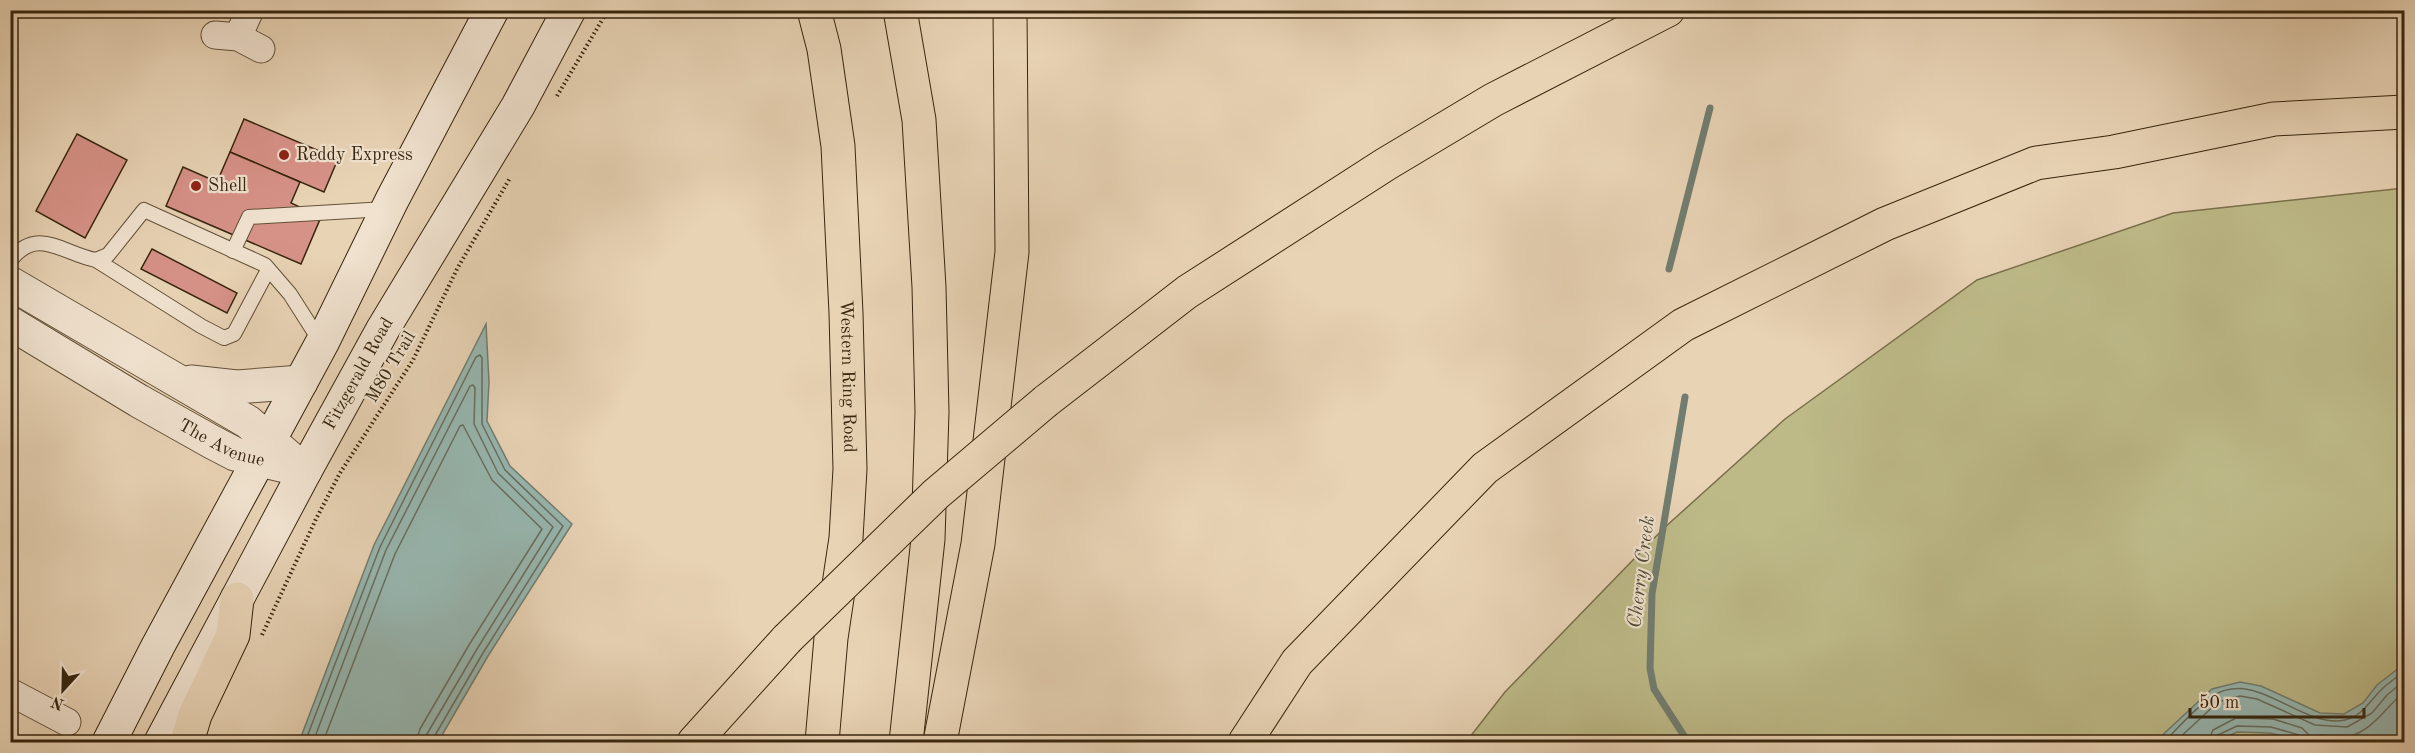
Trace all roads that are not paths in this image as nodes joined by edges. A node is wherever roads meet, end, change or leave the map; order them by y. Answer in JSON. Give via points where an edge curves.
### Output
{"nodes":[{"id":1,"x":250,"y":10,"type":"edge"},
{"id":2,"x":492,"y":10,"type":"edge"},
{"id":3,"x":511,"y":10,"type":"edge"},
{"id":4,"x":570,"y":10,"type":"edge"},
{"id":5,"x":814,"y":10,"type":"edge"},
{"id":6,"x":900,"y":10,"type":"edge"},
{"id":7,"x":1010,"y":10,"type":"edge"},
{"id":8,"x":1668,"y":10,"type":"edge"},
{"id":9,"x":238,"y":40,"type":"dead end"},
{"id":10,"x":2404,"y":112,"type":"edge"},
{"id":11,"x":390,"y":205,"type":"junction"},
{"id":12,"x":232,"y":251,"type":"junction"},
{"id":13,"x":96,"y":260,"type":"junction"},
{"id":14,"x":10,"y":261,"type":"edge"},
{"id":15,"x":267,"y":267,"type":"junction"},
{"id":16,"x":10,"y":283,"type":"edge"},
{"id":17,"x":10,"y":323,"type":"edge"},
{"id":18,"x":322,"y":343,"type":"junction"},
{"id":19,"x":177,"y":379,"type":"junction"},
{"id":20,"x":301,"y":382,"type":"junction"},
{"id":21,"x":265,"y":450,"type":"junction"},
{"id":22,"x":305,"y":471,"type":"junction"},
{"id":23,"x":237,"y":599,"type":"junction"},
{"id":24,"x":831,"y":638,"type":"junction"},
{"id":25,"x":10,"y":692,"type":"edge"},
{"id":26,"x":67,"y":722,"type":"dead end"},
{"id":27,"x":109,"y":742,"type":"edge"},
{"id":28,"x":161,"y":742,"type":"edge"},
{"id":29,"x":187,"y":742,"type":"edge"},
{"id":30,"x":694,"y":742,"type":"edge"},
{"id":31,"x":808,"y":742,"type":"edge"},
{"id":32,"x":822,"y":742,"type":"edge"},
{"id":33,"x":906,"y":742,"type":"edge"},
{"id":34,"x":940,"y":742,"type":"edge"},
{"id":35,"x":1245,"y":742,"type":"edge"}],
"edges":[{"from":1,"to":9,"type":"street"},
{"from":2,"to":11,"type":"main road"},
{"from":3,"to":11,"type":"main road"},
{"from":4,"to":22,"type":"main road","name":"Fitzgerald Road","via":[[518,106],[383,329]]},
{"from":5,"to":24,"type":"highway","name":"Western Ring Road","via":[[824,49],[838,146],[846,313],[850,469],[846,537]]},
{"from":6,"to":33,"type":"highway","via":[[919,120],[932,412],[928,539]]},
{"from":7,"to":34,"type":"highway","via":[[1012,252],[978,544]]},
{"from":8,"to":30,"type":"highway","bridge":true,"via":[[1493,100],[1187,292],[1046,401],[936,494],[788,639]]},
{"from":10,"to":35,"type":"highway","via":[[2274,118],[2114,152],[2036,164],[1886,224],[1683,324],[1485,468],[1297,662]]},
{"from":11,"to":12,"type":"lane","via":[[249,217]]},
{"from":11,"to":18,"type":"main road"},
{"from":12,"to":13,"type":"lane","via":[[144,210],[108,255]]},
{"from":12,"to":15,"type":"lane"},
{"from":13,"to":14,"type":"lane","via":[[79,257],[50,243],[33,242]]},
{"from":13,"to":15,"type":"lane","via":[[224,338],[234,334]]},
{"from":15,"to":18,"type":"lane"},
{"from":16,"to":19,"type":"main road","name":"The Avenue"},
{"from":17,"to":21,"type":"main road","name":"The Avenue","via":[[235,454]]},
{"from":18,"to":20,"type":"main road"},
{"from":19,"to":20,"type":"main road","name":"The Avenue","via":[[237,387]]},
{"from":19,"to":21,"type":"main road","name":"The Avenue","via":[[248,422]]},
{"from":20,"to":21,"type":"main road"},
{"from":21,"to":22,"type":"main road","name":"The Avenue"},
{"from":21,"to":27,"type":"main road"},
{"from":22,"to":23,"type":"main road","name":"Fitzgerald Road"},
{"from":23,"to":28,"type":"main road","name":"Fitzgerald Road"},
{"from":23,"to":29,"type":"highway","via":[[233,635],[195,715]]},
{"from":24,"to":31,"type":"highway"},
{"from":24,"to":32,"type":"highway","name":"Western Ring Road"},
{"from":25,"to":26,"type":"street"}]}
